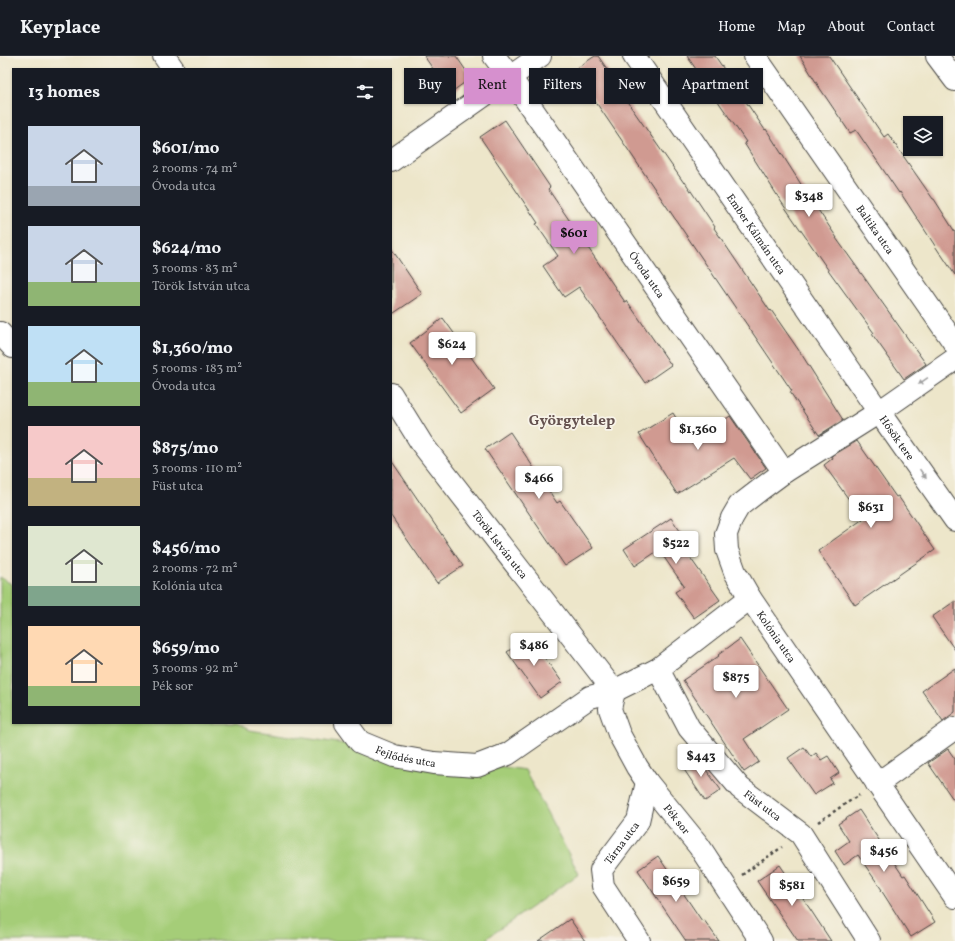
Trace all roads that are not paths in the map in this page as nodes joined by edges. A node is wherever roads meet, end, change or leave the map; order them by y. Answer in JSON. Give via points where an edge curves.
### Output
{"nodes":[{"id":1,"x":164,"y":56,"type":"edge"},
{"id":2,"x":494,"y":56,"type":"edge"},
{"id":3,"x":540,"y":56,"type":"edge"},
{"id":4,"x":634,"y":56,"type":"edge"},
{"id":5,"x":755,"y":56,"type":"edge"},
{"id":6,"x":937,"y":56,"type":"edge"},
{"id":7,"x":172,"y":68,"type":"edge"},
{"id":8,"x":503,"y":68,"type":"edge"},
{"id":9,"x":521,"y":69,"type":"edge"},
{"id":10,"x":955,"y":80,"type":"edge"},
{"id":11,"x":521,"y":93,"type":"edge"},
{"id":12,"x":472,"y":104,"type":"edge"},
{"id":13,"x":392,"y":160,"type":"edge"},
{"id":14,"x":0,"y":333,"type":"edge"},
{"id":15,"x":955,"y":344,"type":"edge"},
{"id":16,"x":12,"y":346,"type":"edge"},
{"id":17,"x":955,"y":359,"type":"edge"},
{"id":18,"x":392,"y":396,"type":"edge"},
{"id":19,"x":879,"y":412,"type":"junction"},
{"id":20,"x":784,"y":472,"type":"junction"},
{"id":21,"x":955,"y":520,"type":"edge"},
{"id":22,"x":750,"y":598,"type":"junction"},
{"id":23,"x":658,"y":669,"type":"junction"},
{"id":24,"x":614,"y":691,"type":"junction"},
{"id":25,"x":347,"y":724,"type":"edge"},
{"id":26,"x":955,"y":728,"type":"edge"},
{"id":27,"x":647,"y":782,"type":"junction"},
{"id":28,"x":877,"y":784,"type":"junction"},
{"id":29,"x":955,"y":897,"type":"edge"},
{"id":30,"x":638,"y":941,"type":"edge"},
{"id":31,"x":761,"y":941,"type":"edge"},
{"id":32,"x":869,"y":941,"type":"edge"}],
"edges":[{"from":1,"to":7,"type":"street"},
{"from":2,"to":8,"type":"street","name":"Óvoda utca"},
{"from":3,"to":9,"type":"street"},
{"from":4,"to":19,"type":"street","name":"Ember Kálmán utca"},
{"from":5,"to":15,"type":"street","name":"Baltika utca"},
{"from":6,"to":10,"type":"street"},
{"from":11,"to":20,"type":"street","name":"Óvoda utca"},
{"from":12,"to":13,"type":"street"},
{"from":14,"to":16,"type":"street"},
{"from":17,"to":19,"type":"street","name":"Hősök tere","one_way":true},
{"from":18,"to":24,"type":"street","name":"Török István utca","via":[[422,444]]},
{"from":19,"to":20,"type":"street","name":"Kolónia utca"},
{"from":19,"to":21,"type":"street","name":"Hősök tere","one_way":true},
{"from":20,"to":22,"type":"street","name":"Kolónia utca","via":[[739,506],[726,534],[727,550],[735,572]]},
{"from":22,"to":23,"type":"street"},
{"from":22,"to":28,"type":"street","name":"Kolónia utca"},
{"from":23,"to":24,"type":"street"},
{"from":23,"to":32,"type":"street","name":"Füst utca","via":[[689,728],[740,788],[801,834]]},
{"from":24,"to":25,"type":"street","name":"Fejlődés utca","via":[[590,697],[508,754],[477,766],[434,764],[394,756],[360,742]]},
{"from":24,"to":27,"type":"street","name":"Pék sor","via":[[610,709],[620,734]]},
{"from":26,"to":28,"type":"street"},
{"from":27,"to":30,"type":"street","name":"Tárna utca","via":[[638,821],[601,870],[603,886]]},
{"from":27,"to":31,"type":"street","name":"Pék sor","via":[[699,846]]},
{"from":28,"to":29,"type":"street","name":"Kolónia utca"}]}
